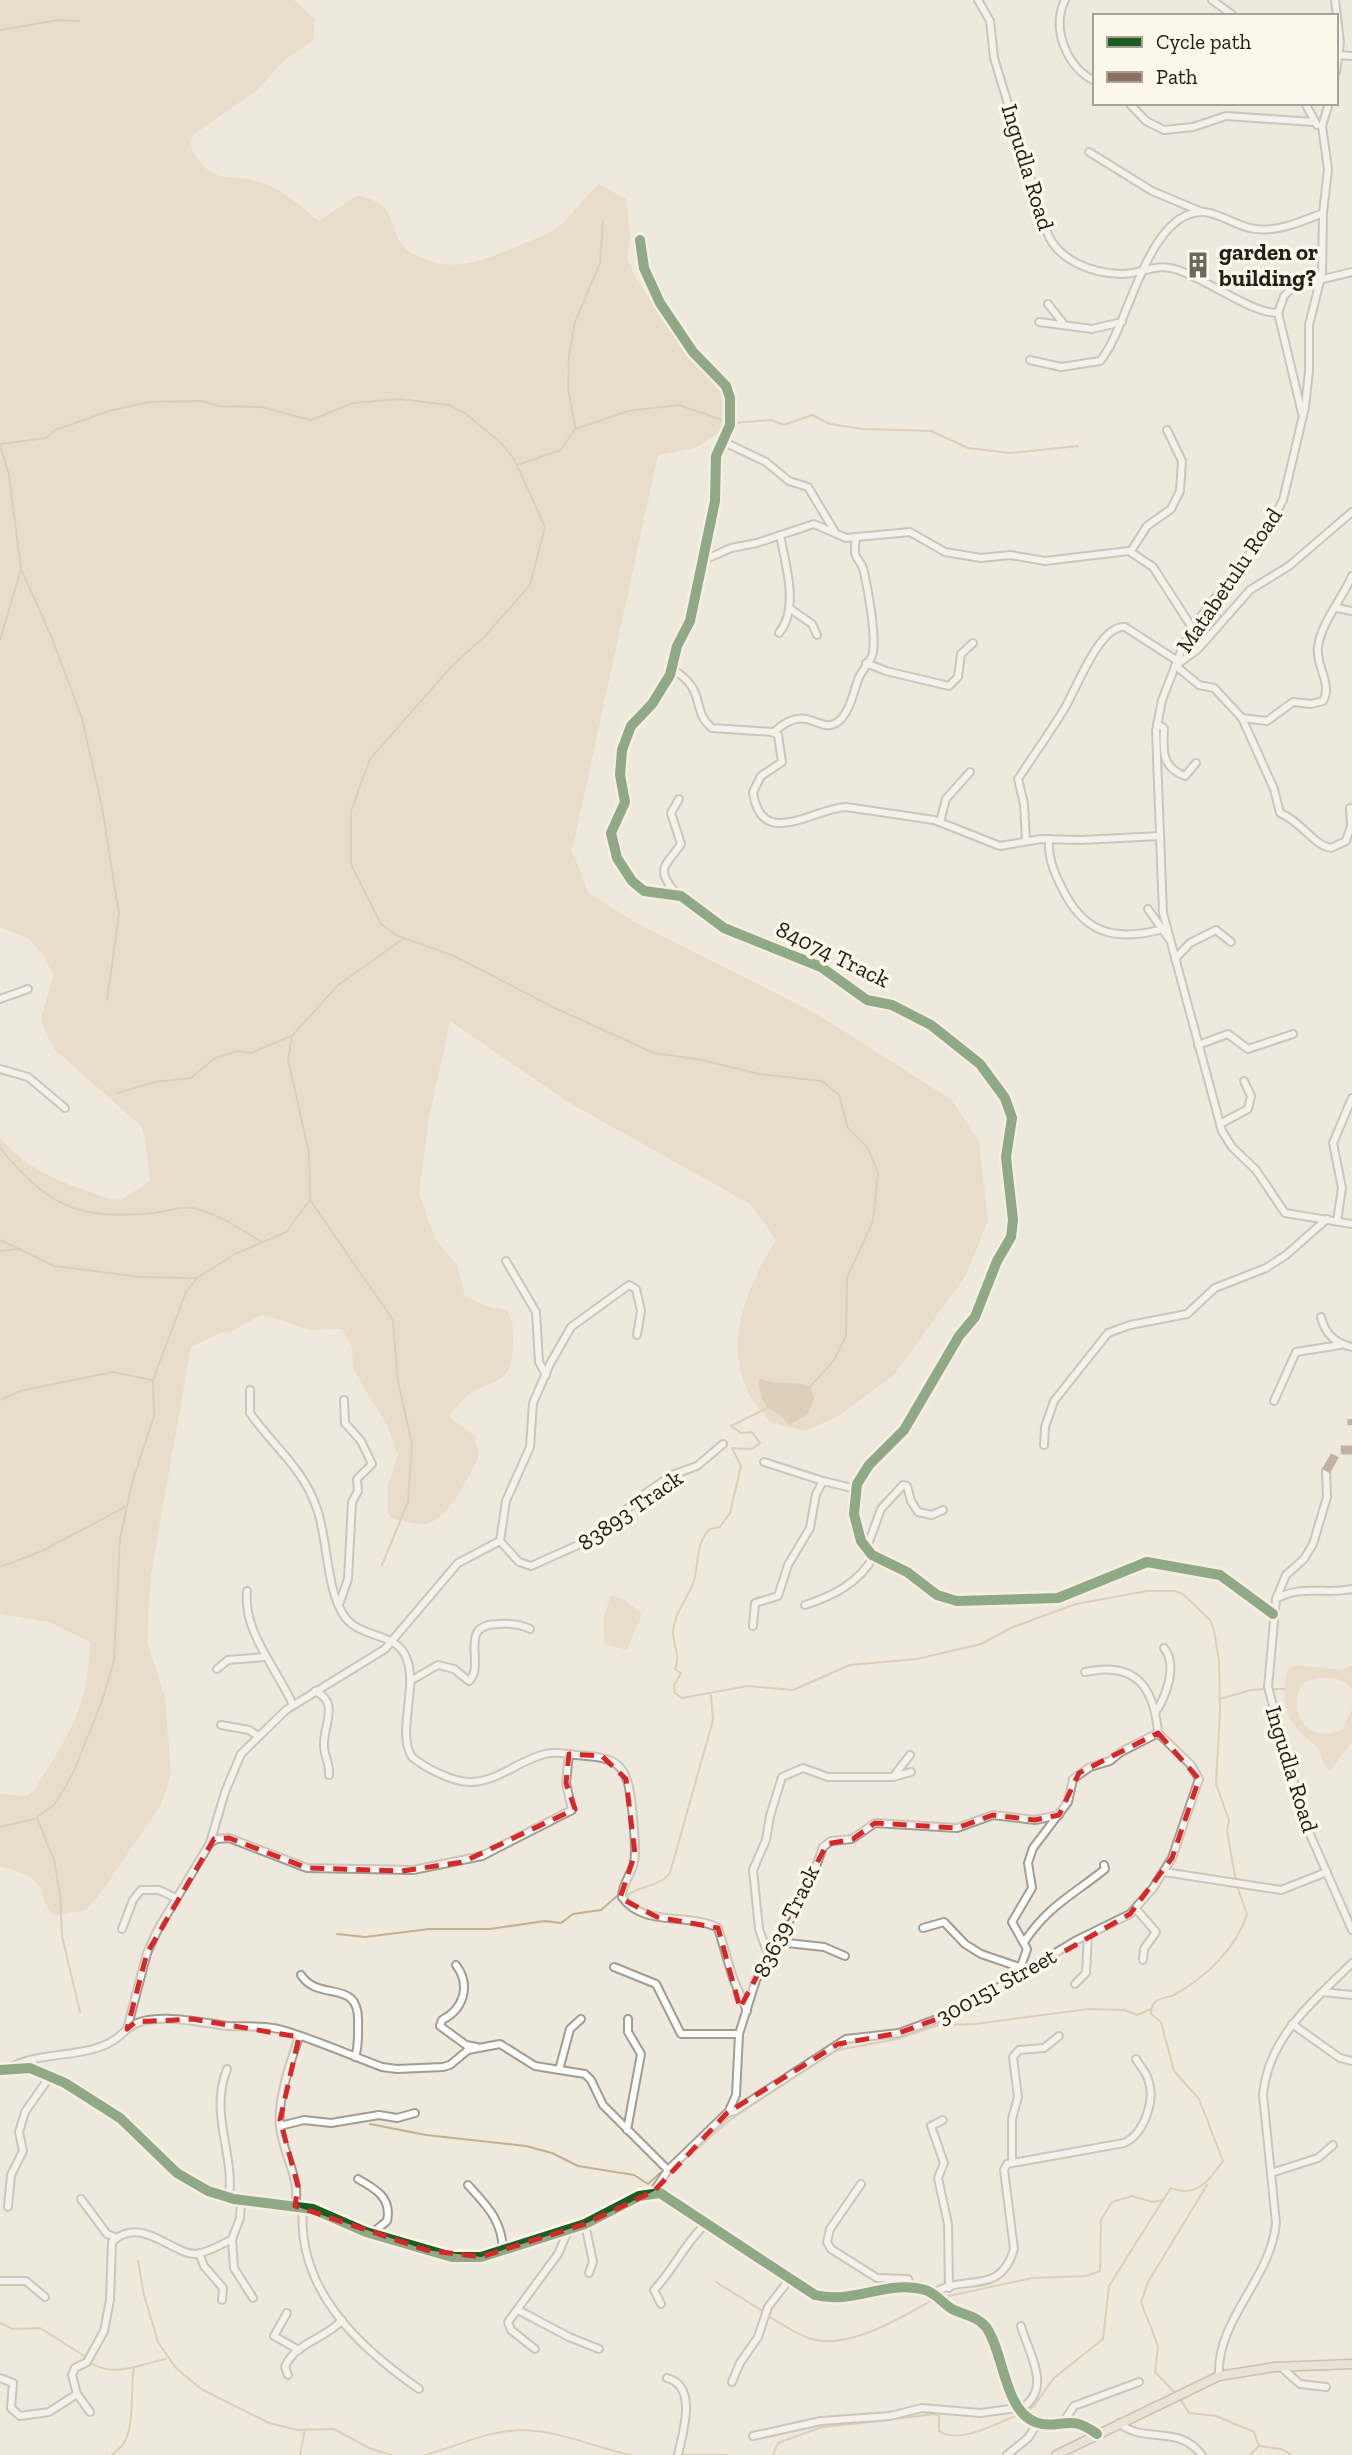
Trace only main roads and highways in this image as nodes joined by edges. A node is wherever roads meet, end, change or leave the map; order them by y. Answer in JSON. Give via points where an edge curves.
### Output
{"nodes":[{"id":1,"x":1352,"y":2364,"type":"edge"},
{"id":2,"x":1056,"y":2455,"type":"edge"}],
"edges":[{"from":1,"to":2,"type":"main road","via":[[1219,2376]]}]}
